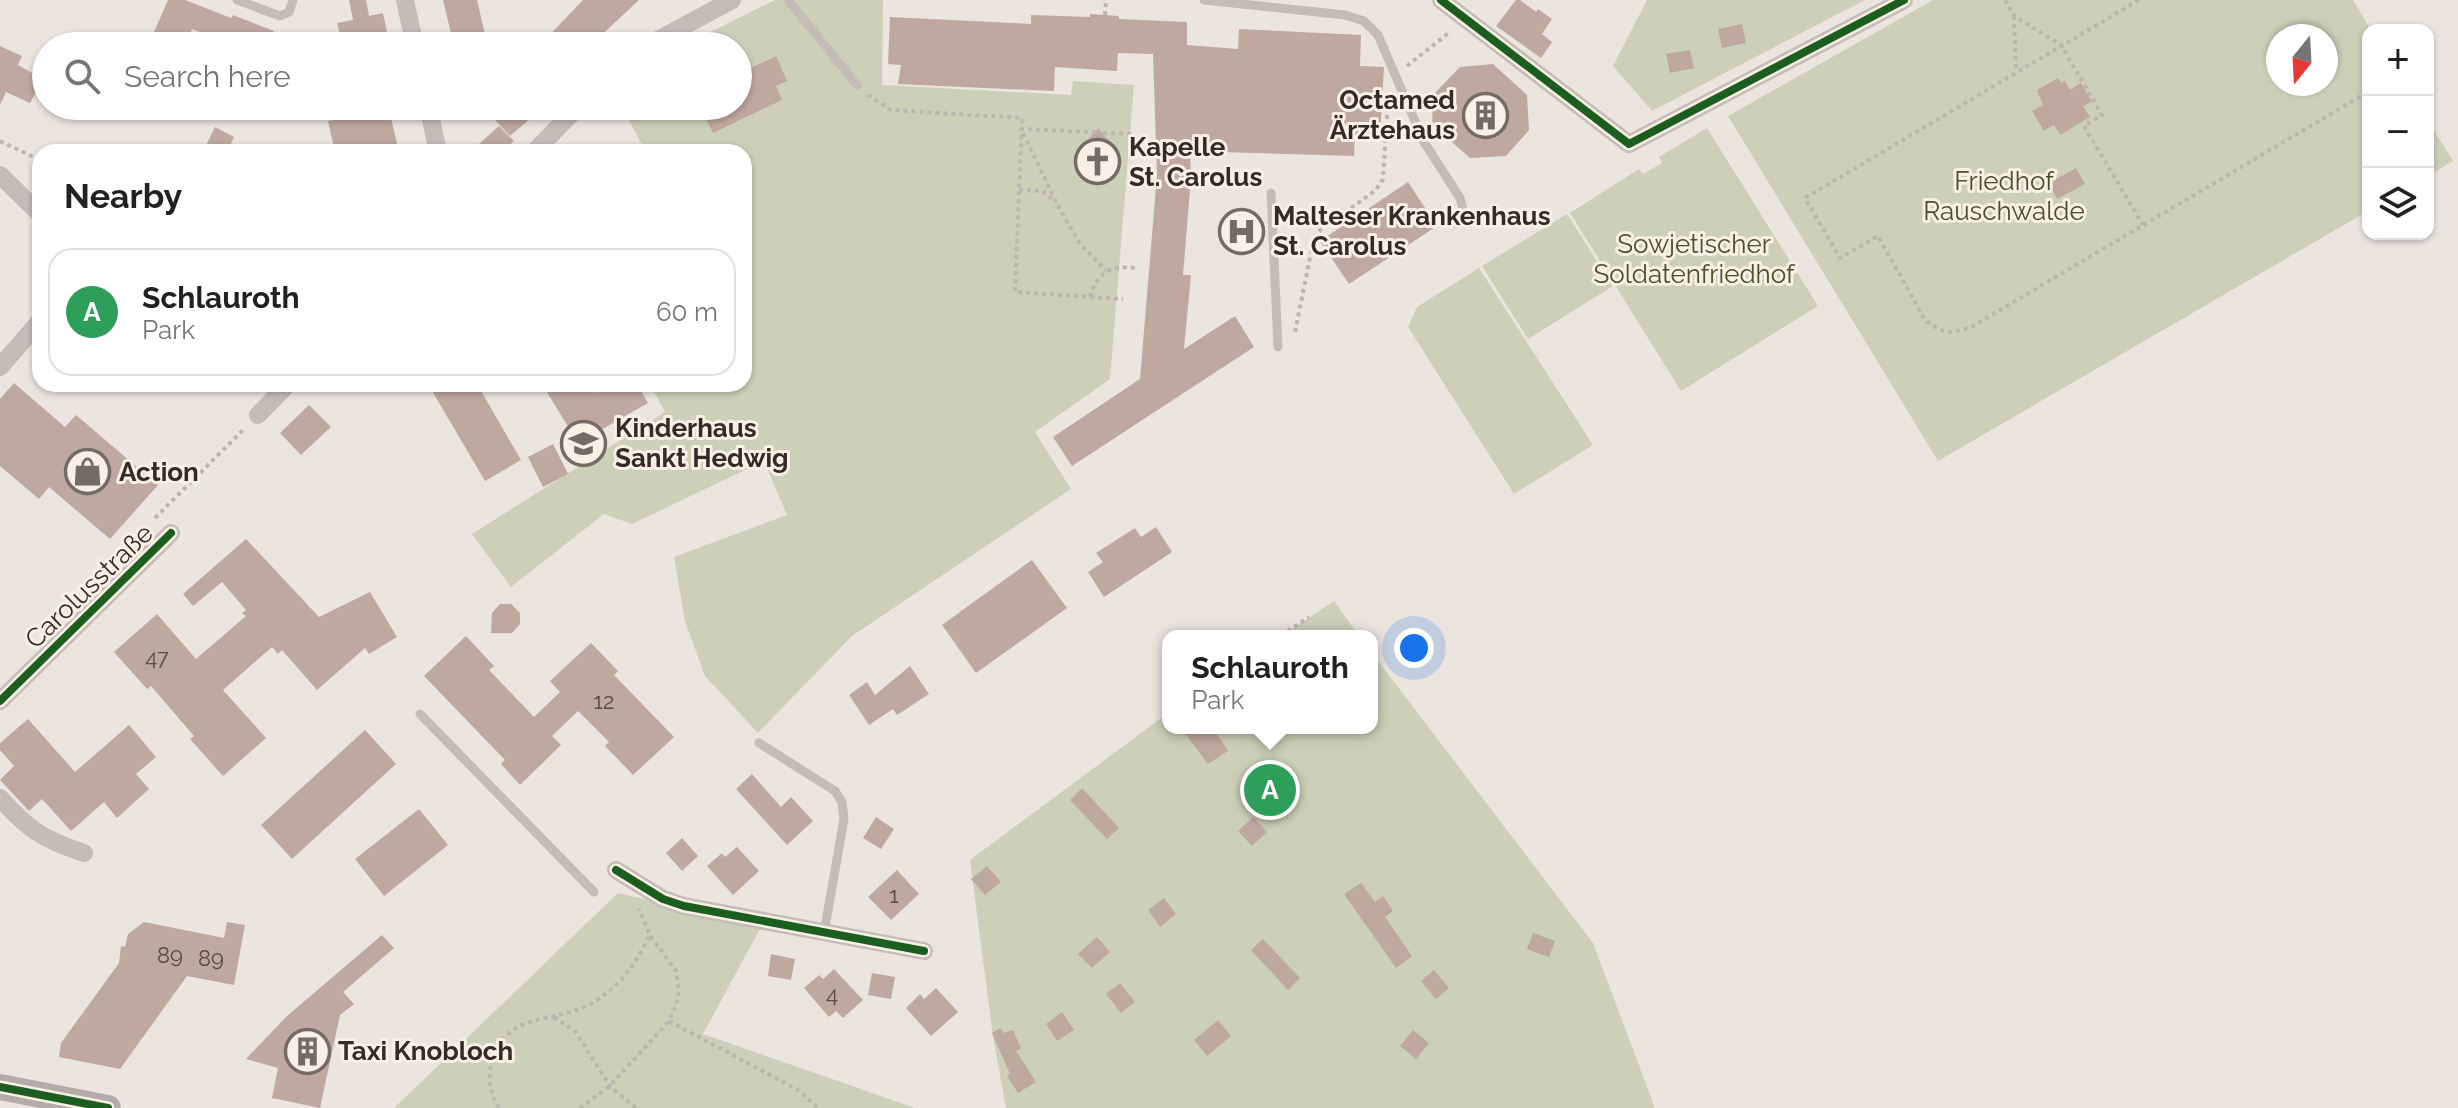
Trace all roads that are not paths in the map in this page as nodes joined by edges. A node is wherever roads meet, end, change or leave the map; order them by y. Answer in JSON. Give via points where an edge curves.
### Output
{"nodes":[{"id":1,"x":237,"y":0,"type":"edge"},
{"id":2,"x":293,"y":0,"type":"edge"},
{"id":3,"x":405,"y":0,"type":"edge"},
{"id":4,"x":732,"y":0,"type":"edge"},
{"id":5,"x":788,"y":0,"type":"edge"},
{"id":6,"x":1204,"y":0,"type":"edge"},
{"id":7,"x":1441,"y":0,"type":"edge"},
{"id":8,"x":1904,"y":0,"type":"edge"},
{"id":9,"x":412,"y":32,"type":"edge"},
{"id":10,"x":673,"y":32,"type":"edge"},
{"id":11,"x":857,"y":85,"type":"road end"},
{"id":12,"x":431,"y":120,"type":"edge"},
{"id":13,"x":565,"y":120,"type":"edge"},
{"id":14,"x":436,"y":144,"type":"edge"},
{"id":15,"x":542,"y":144,"type":"edge"},
{"id":16,"x":0,"y":175,"type":"edge"},
{"id":17,"x":1271,"y":193,"type":"dead end"},
{"id":18,"x":32,"y":206,"type":"edge"},
{"id":19,"x":1456,"y":224,"type":"dead end"},
{"id":20,"x":32,"y":330,"type":"edge"},
{"id":21,"x":1278,"y":347,"type":"dead end"},
{"id":22,"x":0,"y":367,"type":"edge"},
{"id":23,"x":280,"y":392,"type":"edge"},
{"id":24,"x":258,"y":415,"type":"dead end"},
{"id":25,"x":171,"y":533,"type":"dead end"},
{"id":26,"x":7,"y":680,"type":"edge"},
{"id":27,"x":0,"y":701,"type":"edge"},
{"id":28,"x":420,"y":714,"type":"dead end"},
{"id":29,"x":759,"y":743,"type":"dead end"},
{"id":30,"x":0,"y":798,"type":"edge"},
{"id":31,"x":84,"y":853,"type":"dead end"},
{"id":32,"x":616,"y":870,"type":"dead end"},
{"id":33,"x":594,"y":892,"type":"dead end"},
{"id":34,"x":824,"y":933,"type":"junction"},
{"id":35,"x":924,"y":951,"type":"dead end"},
{"id":36,"x":0,"y":1087,"type":"edge"},
{"id":37,"x":108,"y":1108,"type":"edge"}],
"edges":[{"from":1,"to":2,"type":"lane","via":[[280,16],[289,12]]},
{"from":3,"to":9,"type":"street"},
{"from":4,"to":10,"type":"street"},
{"from":5,"to":11,"type":"lane"},
{"from":6,"to":19,"type":"lane","via":[[1364,21],[1378,35],[1424,142],[1460,198],[1462,217]]},
{"from":7,"to":8,"type":"street","via":[[1629,144]]},
{"from":12,"to":14,"type":"street"},
{"from":13,"to":15,"type":"street"},
{"from":16,"to":18,"type":"street"},
{"from":17,"to":21,"type":"lane"},
{"from":20,"to":22,"type":"street"},
{"from":23,"to":24,"type":"street"},
{"from":25,"to":26,"type":"street","name":"Carolusstraße"},
{"from":26,"to":27,"type":"street","name":"Carolusstraße"},
{"from":28,"to":33,"type":"lane"},
{"from":29,"to":34,"type":"lane","via":[[835,791],[842,802],[844,819]]},
{"from":30,"to":31,"type":"street","via":[[28,828]]},
{"from":32,"to":34,"type":"street","via":[[684,906]]},
{"from":34,"to":35,"type":"street"},
{"from":36,"to":37,"type":"street"}]}
